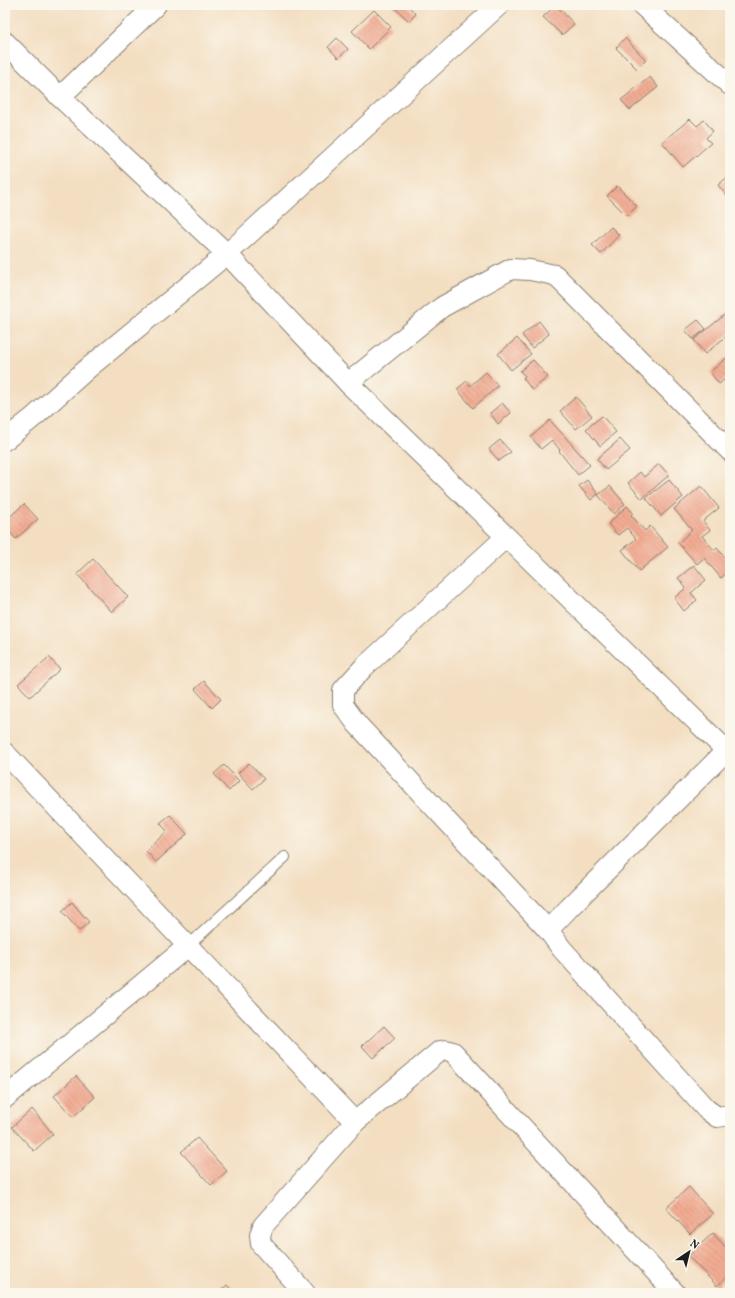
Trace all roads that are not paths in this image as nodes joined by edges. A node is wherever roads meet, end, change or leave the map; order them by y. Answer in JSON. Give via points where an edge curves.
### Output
{"nodes":[{"id":1,"x":156,"y":5,"type":"edge"},
{"id":2,"x":500,"y":5,"type":"edge"},
{"id":3,"x":642,"y":5,"type":"edge"},
{"id":4,"x":5,"y":42,"type":"edge"},
{"id":5,"x":730,"y":85,"type":"edge"},
{"id":6,"x":60,"y":97,"type":"junction"},
{"id":7,"x":227,"y":254,"type":"junction"},
{"id":8,"x":348,"y":383,"type":"junction"},
{"id":9,"x":5,"y":440,"type":"edge"},
{"id":10,"x":730,"y":451,"type":"edge"},
{"id":11,"x":506,"y":537,"type":"junction"},
{"id":12,"x":729,"y":750,"type":"edge"},
{"id":13,"x":5,"y":753,"type":"edge"},
{"id":14,"x":285,"y":857,"type":"dead end"},
{"id":15,"x":548,"y":930,"type":"junction"},
{"id":16,"x":188,"y":946,"type":"junction"},
{"id":17,"x":5,"y":1098,"type":"edge"},
{"id":18,"x":730,"y":1115,"type":"edge"},
{"id":19,"x":355,"y":1122,"type":"junction"},
{"id":20,"x":305,"y":1293,"type":"edge"},
{"id":21,"x":675,"y":1293,"type":"edge"}],
"edges":[{"from":1,"to":6,"type":"street"},
{"from":2,"to":7,"type":"street"},
{"from":3,"to":5,"type":"street"},
{"from":4,"to":6,"type":"street"},
{"from":6,"to":7,"type":"street"},
{"from":7,"to":8,"type":"street"},
{"from":7,"to":9,"type":"street"},
{"from":8,"to":10,"type":"street","via":[[442,307],[511,269],[530,270],[555,275]]},
{"from":8,"to":11,"type":"street"},
{"from":11,"to":12,"type":"street"},
{"from":11,"to":15,"type":"street","via":[[364,667],[342,690],[343,705],[356,724]]},
{"from":12,"to":15,"type":"street"},
{"from":13,"to":16,"type":"street"},
{"from":14,"to":16,"type":"lane"},
{"from":15,"to":18,"type":"street","via":[[562,949],[706,1109],[717,1117]]},
{"from":16,"to":17,"type":"street"},
{"from":16,"to":19,"type":"street"},
{"from":19,"to":20,"type":"street","via":[[261,1230],[262,1244]]},
{"from":19,"to":21,"type":"street","via":[[440,1051],[452,1052]]}]}
